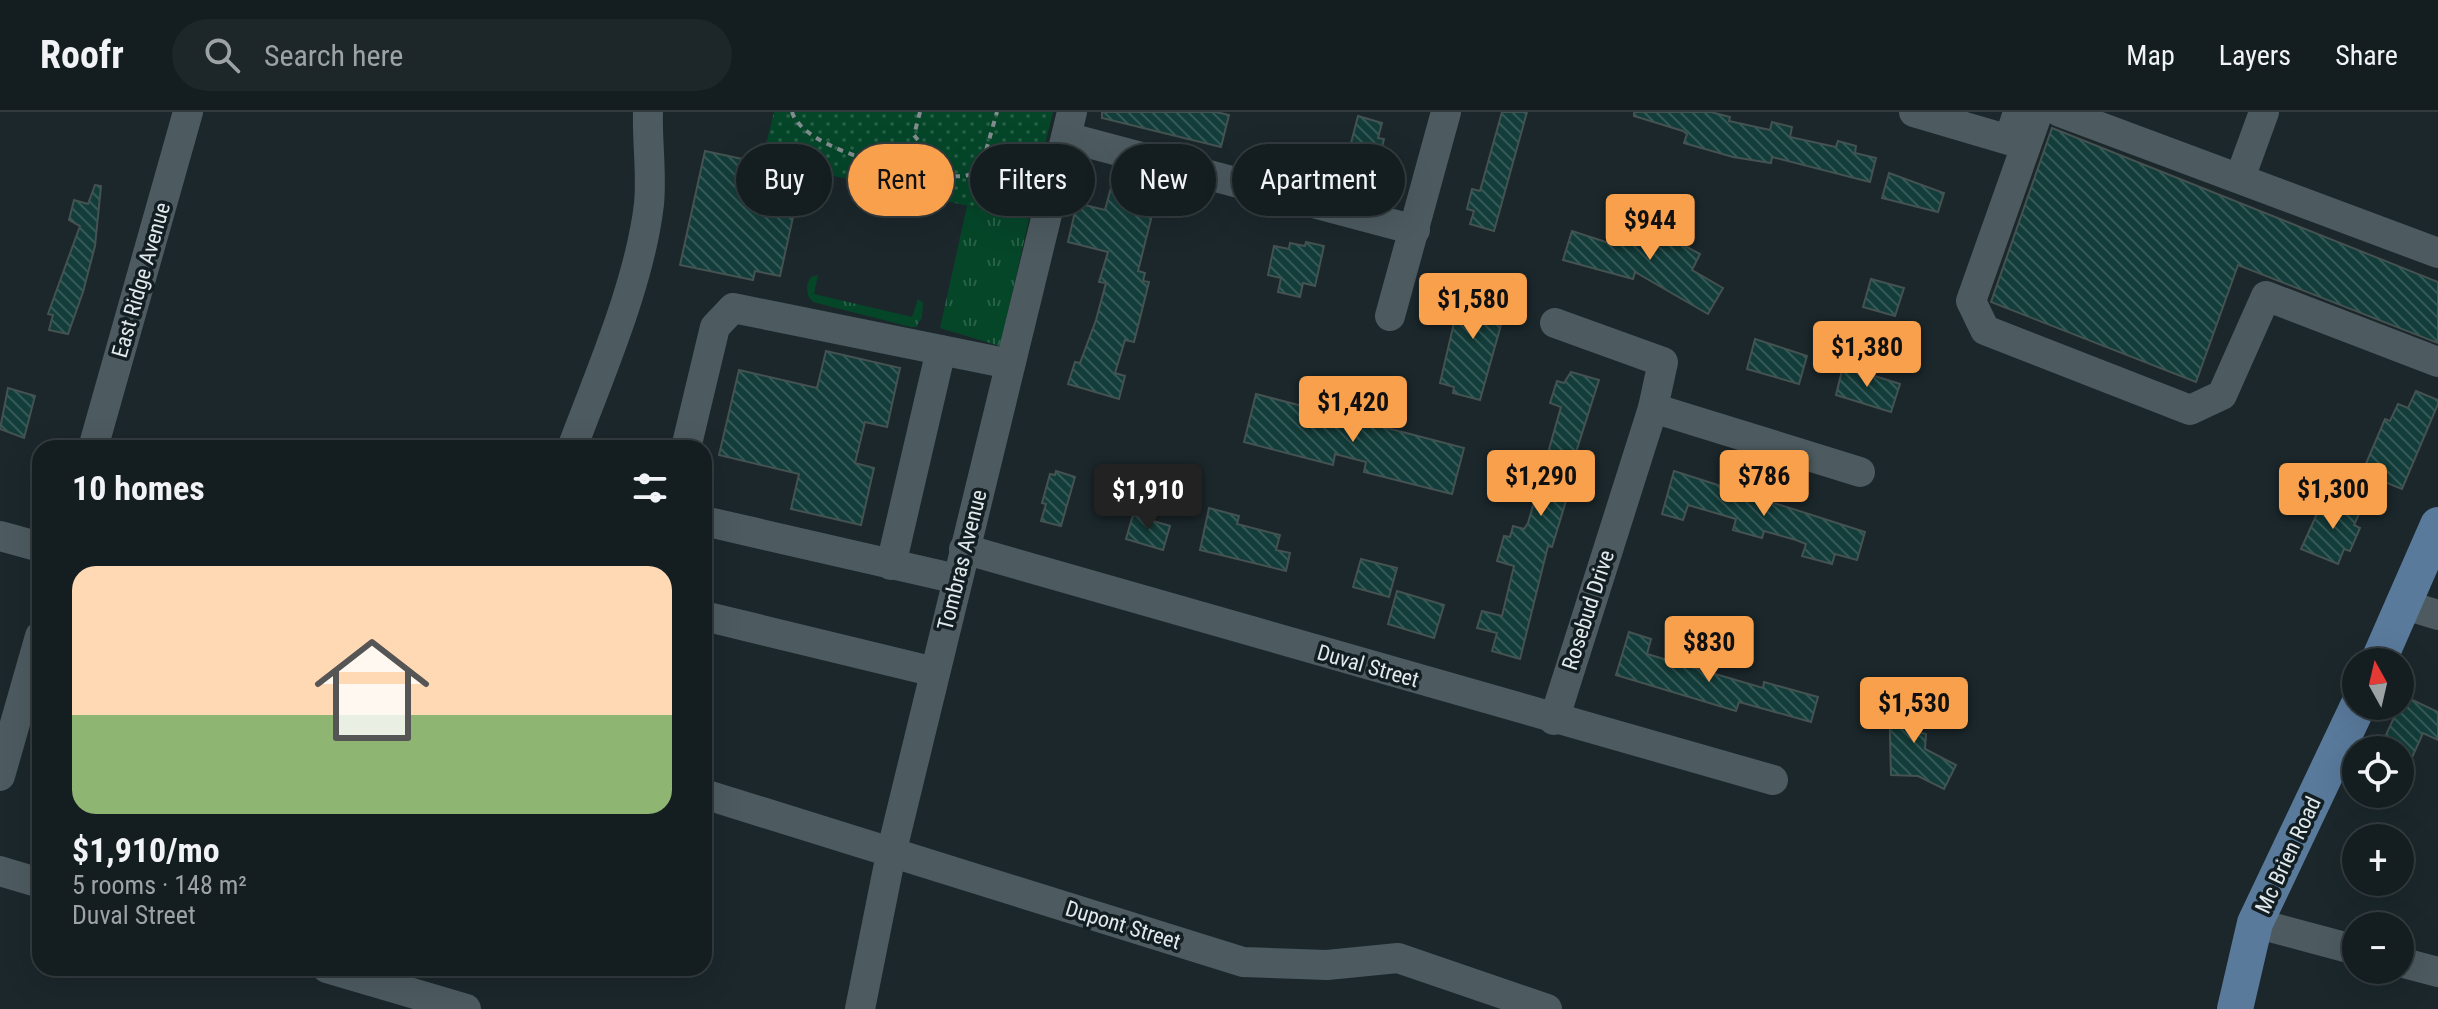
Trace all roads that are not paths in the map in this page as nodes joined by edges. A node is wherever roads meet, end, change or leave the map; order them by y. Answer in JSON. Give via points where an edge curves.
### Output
{"nodes":[{"id":1,"x":188,"y":112,"type":"edge"},
{"id":2,"x":648,"y":112,"type":"edge"},
{"id":3,"x":1446,"y":112,"type":"edge"},
{"id":4,"x":1914,"y":112,"type":"edge"},
{"id":5,"x":2038,"y":112,"type":"edge"},
{"id":6,"x":2264,"y":112,"type":"edge"},
{"id":7,"x":2069,"y":114,"type":"edge"},
{"id":8,"x":1069,"y":124,"type":"edge"},
{"id":9,"x":2013,"y":126,"type":"edge"},
{"id":10,"x":2240,"y":178,"type":"junction"},
{"id":11,"x":1415,"y":230,"type":"junction"},
{"id":12,"x":2438,"y":253,"type":"edge"},
{"id":13,"x":1390,"y":316,"type":"dead end"},
{"id":14,"x":1555,"y":323,"type":"dead end"},
{"id":15,"x":941,"y":350,"type":"junction"},
{"id":16,"x":2438,"y":362,"type":"edge"},
{"id":17,"x":1010,"y":364,"type":"junction"},
{"id":18,"x":1653,"y":408,"type":"junction"},
{"id":19,"x":95,"y":440,"type":"edge"},
{"id":20,"x":575,"y":440,"type":"edge"},
{"id":21,"x":688,"y":440,"type":"edge"},
{"id":22,"x":1860,"y":472,"type":"dead end"},
{"id":23,"x":712,"y":523,"type":"edge"},
{"id":24,"x":2438,"y":525,"type":"edge"},
{"id":25,"x":0,"y":536,"type":"edge"},
{"id":26,"x":32,"y":545,"type":"edge"},
{"id":27,"x":964,"y":549,"type":"junction"},
{"id":28,"x":891,"y":565,"type":"junction"},
{"id":29,"x":957,"y":579,"type":"junction"},
{"id":30,"x":2422,"y":610,"type":"edge"},
{"id":31,"x":712,"y":618,"type":"edge"},
{"id":32,"x":2390,"y":648,"type":"edge"},
{"id":33,"x":32,"y":664,"type":"edge"},
{"id":34,"x":935,"y":672,"type":"junction"},
{"id":35,"x":1554,"y":720,"type":"junction"},
{"id":36,"x":2351,"y":720,"type":"edge"},
{"id":37,"x":0,"y":776,"type":"edge"},
{"id":38,"x":1773,"y":780,"type":"dead end"},
{"id":39,"x":712,"y":797,"type":"edge"},
{"id":40,"x":891,"y":854,"type":"junction"},
{"id":41,"x":0,"y":871,"type":"edge"},
{"id":42,"x":32,"y":881,"type":"edge"},
{"id":43,"x":2255,"y":923,"type":"junction"},
{"id":44,"x":2342,"y":946,"type":"edge"},
{"id":45,"x":2414,"y":966,"type":"edge"},
{"id":46,"x":2438,"y":972,"type":"edge"},
{"id":47,"x":354,"y":976,"type":"edge"},
{"id":48,"x":466,"y":1009,"type":"edge"},
{"id":49,"x":860,"y":1009,"type":"edge"},
{"id":50,"x":1547,"y":1009,"type":"edge"},
{"id":51,"x":2235,"y":1009,"type":"edge"}],
"edges":[{"from":1,"to":19,"type":"street","name":"East Ridge Avenue"},
{"from":2,"to":20,"type":"street","via":[[645,232]]},
{"from":3,"to":11,"type":"street"},
{"from":4,"to":9,"type":"street"},
{"from":5,"to":16,"type":"street","via":[[1971,301],[1985,330],[2190,410],[2222,395],[2266,296]]},
{"from":6,"to":10,"type":"street"},
{"from":7,"to":10,"type":"street"},
{"from":8,"to":11,"type":"street"},
{"from":8,"to":17,"type":"street","name":"Tombras Avenue"},
{"from":10,"to":12,"type":"street"},
{"from":11,"to":13,"type":"street"},
{"from":14,"to":18,"type":"street","name":"Rosebud Drive","via":[[1663,362]]},
{"from":15,"to":17,"type":"street"},
{"from":15,"to":21,"type":"street","via":[[733,308],[715,327]]},
{"from":15,"to":28,"type":"street"},
{"from":17,"to":27,"type":"street","name":"Tombras Avenue"},
{"from":18,"to":22,"type":"street"},
{"from":18,"to":35,"type":"street","name":"Rosebud Drive"},
{"from":23,"to":28,"type":"street"},
{"from":24,"to":30,"type":"main road"},
{"from":25,"to":26,"type":"street"},
{"from":27,"to":29,"type":"street","name":"Tombras Avenue"},
{"from":27,"to":35,"type":"street","name":"Duval Street"},
{"from":28,"to":29,"type":"street"},
{"from":29,"to":34,"type":"street","name":"Tombras Avenue"},
{"from":30,"to":32,"type":"main road"},
{"from":31,"to":34,"type":"street"},
{"from":33,"to":37,"type":"street"},
{"from":34,"to":40,"type":"street","name":"Tombras Avenue"},
{"from":35,"to":38,"type":"street","name":"Duval Street"},
{"from":36,"to":43,"type":"main road","name":"Mc Brien Road"},
{"from":39,"to":40,"type":"street","name":"Dupont Street"},
{"from":40,"to":49,"type":"street","name":"Tombras Avenue"},
{"from":40,"to":50,"type":"street","name":"Dupont Street","via":[[1243,962],[1327,965],[1398,958]]},
{"from":41,"to":42,"type":"street"},
{"from":43,"to":44,"type":"street"},
{"from":43,"to":51,"type":"main road","name":"Mc Brien Road"},
{"from":45,"to":46,"type":"street"},
{"from":47,"to":48,"type":"street"}]}
